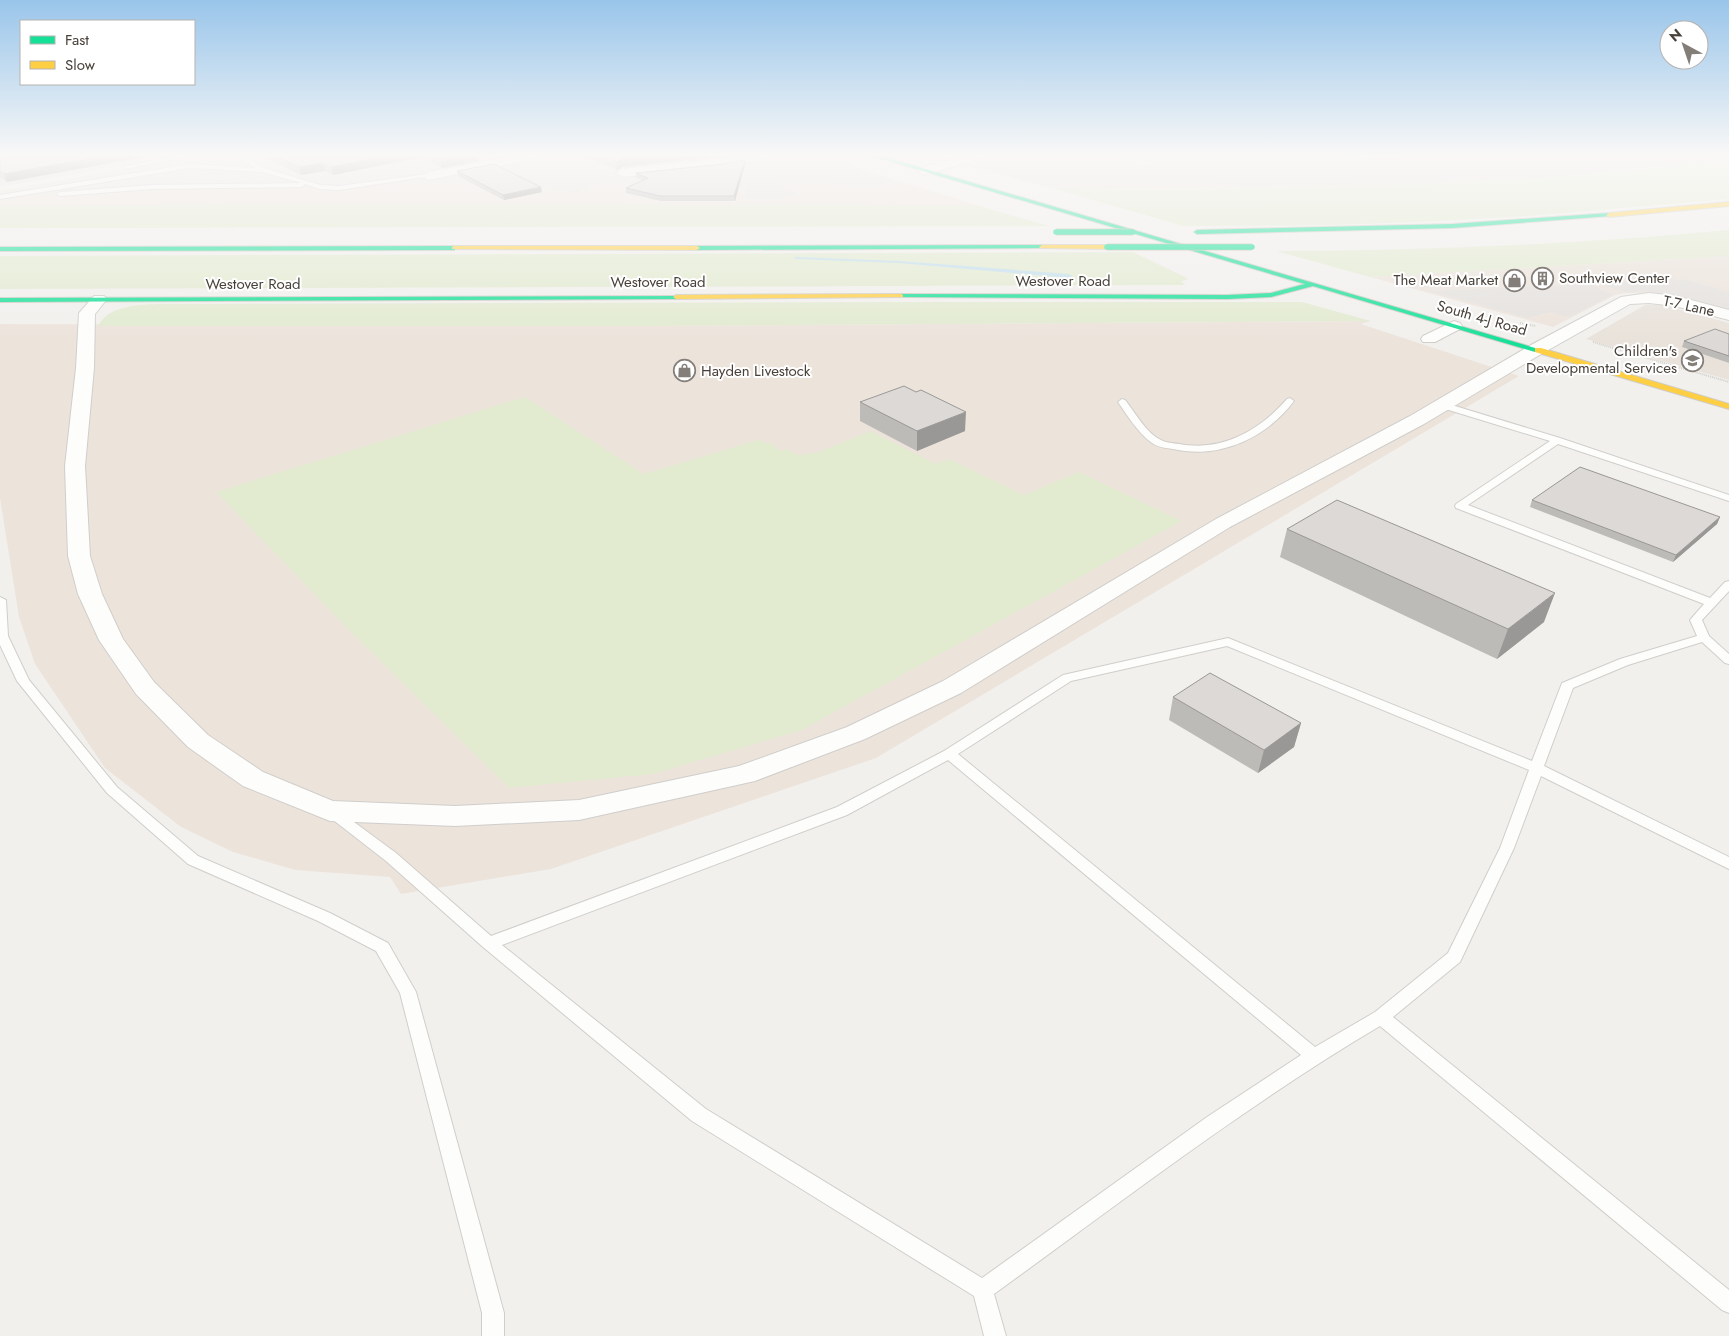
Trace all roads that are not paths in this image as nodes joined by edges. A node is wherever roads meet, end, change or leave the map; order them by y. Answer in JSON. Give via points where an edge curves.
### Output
{"nodes":[{"id":1,"x":1089,"y":218,"type":"edge"},
{"id":2,"x":1574,"y":218,"type":"edge"},
{"id":3,"x":1051,"y":232,"type":"dead end"},
{"id":4,"x":1257,"y":247,"type":"dead end"},
{"id":5,"x":0,"y":249,"type":"edge"},
{"id":6,"x":1314,"y":284,"type":"junction"},
{"id":7,"x":1227,"y":297,"type":"junction"},
{"id":8,"x":99,"y":299,"type":"junction"},
{"id":9,"x":0,"y":300,"type":"edge"},
{"id":10,"x":1295,"y":301,"type":"dead end"},
{"id":11,"x":1335,"y":303,"type":"dead end"},
{"id":12,"x":1402,"y":311,"type":"junction"},
{"id":13,"x":1729,"y":315,"type":"edge"},
{"id":14,"x":1454,"y":326,"type":"junction"},
{"id":15,"x":1428,"y":339,"type":"dead end"},
{"id":16,"x":1537,"y":349,"type":"junction"},
{"id":17,"x":1290,"y":401,"type":"dead end"},
{"id":18,"x":1122,"y":402,"type":"dead end"},
{"id":19,"x":1442,"y":405,"type":"junction"},
{"id":20,"x":1729,"y":407,"type":"edge"},
{"id":21,"x":1557,"y":440,"type":"junction"},
{"id":22,"x":1729,"y":498,"type":"edge"},
{"id":23,"x":1729,"y":584,"type":"edge"},
{"id":24,"x":0,"y":600,"type":"edge"},
{"id":25,"x":1712,"y":603,"type":"junction"},
{"id":26,"x":1704,"y":638,"type":"junction"},
{"id":27,"x":1729,"y":660,"type":"edge"},
{"id":28,"x":949,"y":754,"type":"junction"},
{"id":29,"x":1536,"y":768,"type":"junction"},
{"id":30,"x":330,"y":811,"type":"junction"},
{"id":31,"x":1729,"y":864,"type":"edge"},
{"id":32,"x":489,"y":943,"type":"junction"},
{"id":33,"x":1381,"y":1017,"type":"junction"},
{"id":34,"x":1314,"y":1056,"type":"junction"},
{"id":35,"x":983,"y":1290,"type":"junction"},
{"id":36,"x":1729,"y":1303,"type":"edge"},
{"id":37,"x":493,"y":1336,"type":"edge"},
{"id":38,"x":995,"y":1336,"type":"edge"}],
"edges":[{"from":1,"to":6,"type":"main road","name":"South 4-J Road"},
{"from":2,"to":3,"type":"main road","bridge":true,"via":[[1452,226]]},
{"from":4,"to":5,"type":"main road","bridge":true},
{"from":6,"to":7,"type":"main road","name":"Westover Road","via":[[1271,295]]},
{"from":6,"to":12,"type":"main road","name":"South 4-J Road"},
{"from":7,"to":8,"type":"main road","name":"Westover Road"},
{"from":7,"to":10,"type":"main road","via":[[1247,301]]},
{"from":8,"to":9,"type":"main road","name":"Westover Road"},
{"from":8,"to":30,"type":"street","via":[[86,313],[85,368],[75,466],[80,556],[90,594],[111,640],[145,688],[198,740],[254,779]]},
{"from":11,"to":12,"type":"main road"},
{"from":12,"to":14,"type":"main road","name":"South 4-J Road"},
{"from":13,"to":16,"type":"street","name":"T-7 Lane","via":[[1649,298],[1626,300]]},
{"from":14,"to":15,"type":"street"},
{"from":14,"to":16,"type":"main road","name":"South 4-J Road"},
{"from":16,"to":19,"type":"street","name":"T-7 Lane"},
{"from":16,"to":20,"type":"main road","name":"South 4-J Road"},
{"from":17,"to":18,"type":"lane","via":[[1264,427],[1225,446],[1188,451],[1156,442]]},
{"from":19,"to":21,"type":"lane"},
{"from":19,"to":30,"type":"street","name":"T-7 Lane","via":[[1223,523],[952,686],[856,733],[755,771],[579,810],[455,816]]},
{"from":21,"to":22,"type":"lane"},
{"from":21,"to":25,"type":"lane","via":[[1460,506]]},
{"from":23,"to":25,"type":"lane"},
{"from":24,"to":37,"type":"lane","via":[[2,636],[24,681],[112,790],[193,860],[324,917],[382,948],[408,992],[493,1313]]},
{"from":25,"to":26,"type":"lane","via":[[1696,620]]},
{"from":26,"to":27,"type":"lane"},
{"from":26,"to":29,"type":"lane","via":[[1624,662],[1567,686]]},
{"from":28,"to":29,"type":"lane","via":[[1067,678],[1228,642]]},
{"from":28,"to":32,"type":"lane","via":[[842,811]]},
{"from":28,"to":34,"type":"lane"},
{"from":29,"to":31,"type":"lane"},
{"from":29,"to":33,"type":"lane","via":[[1507,848],[1454,957]]},
{"from":30,"to":32,"type":"lane","via":[[391,857]]},
{"from":32,"to":35,"type":"lane","via":[[699,1116]]},
{"from":33,"to":34,"type":"lane"},
{"from":33,"to":36,"type":"lane"},
{"from":34,"to":35,"type":"lane","via":[[1214,1123]]},
{"from":35,"to":38,"type":"lane"}]}
